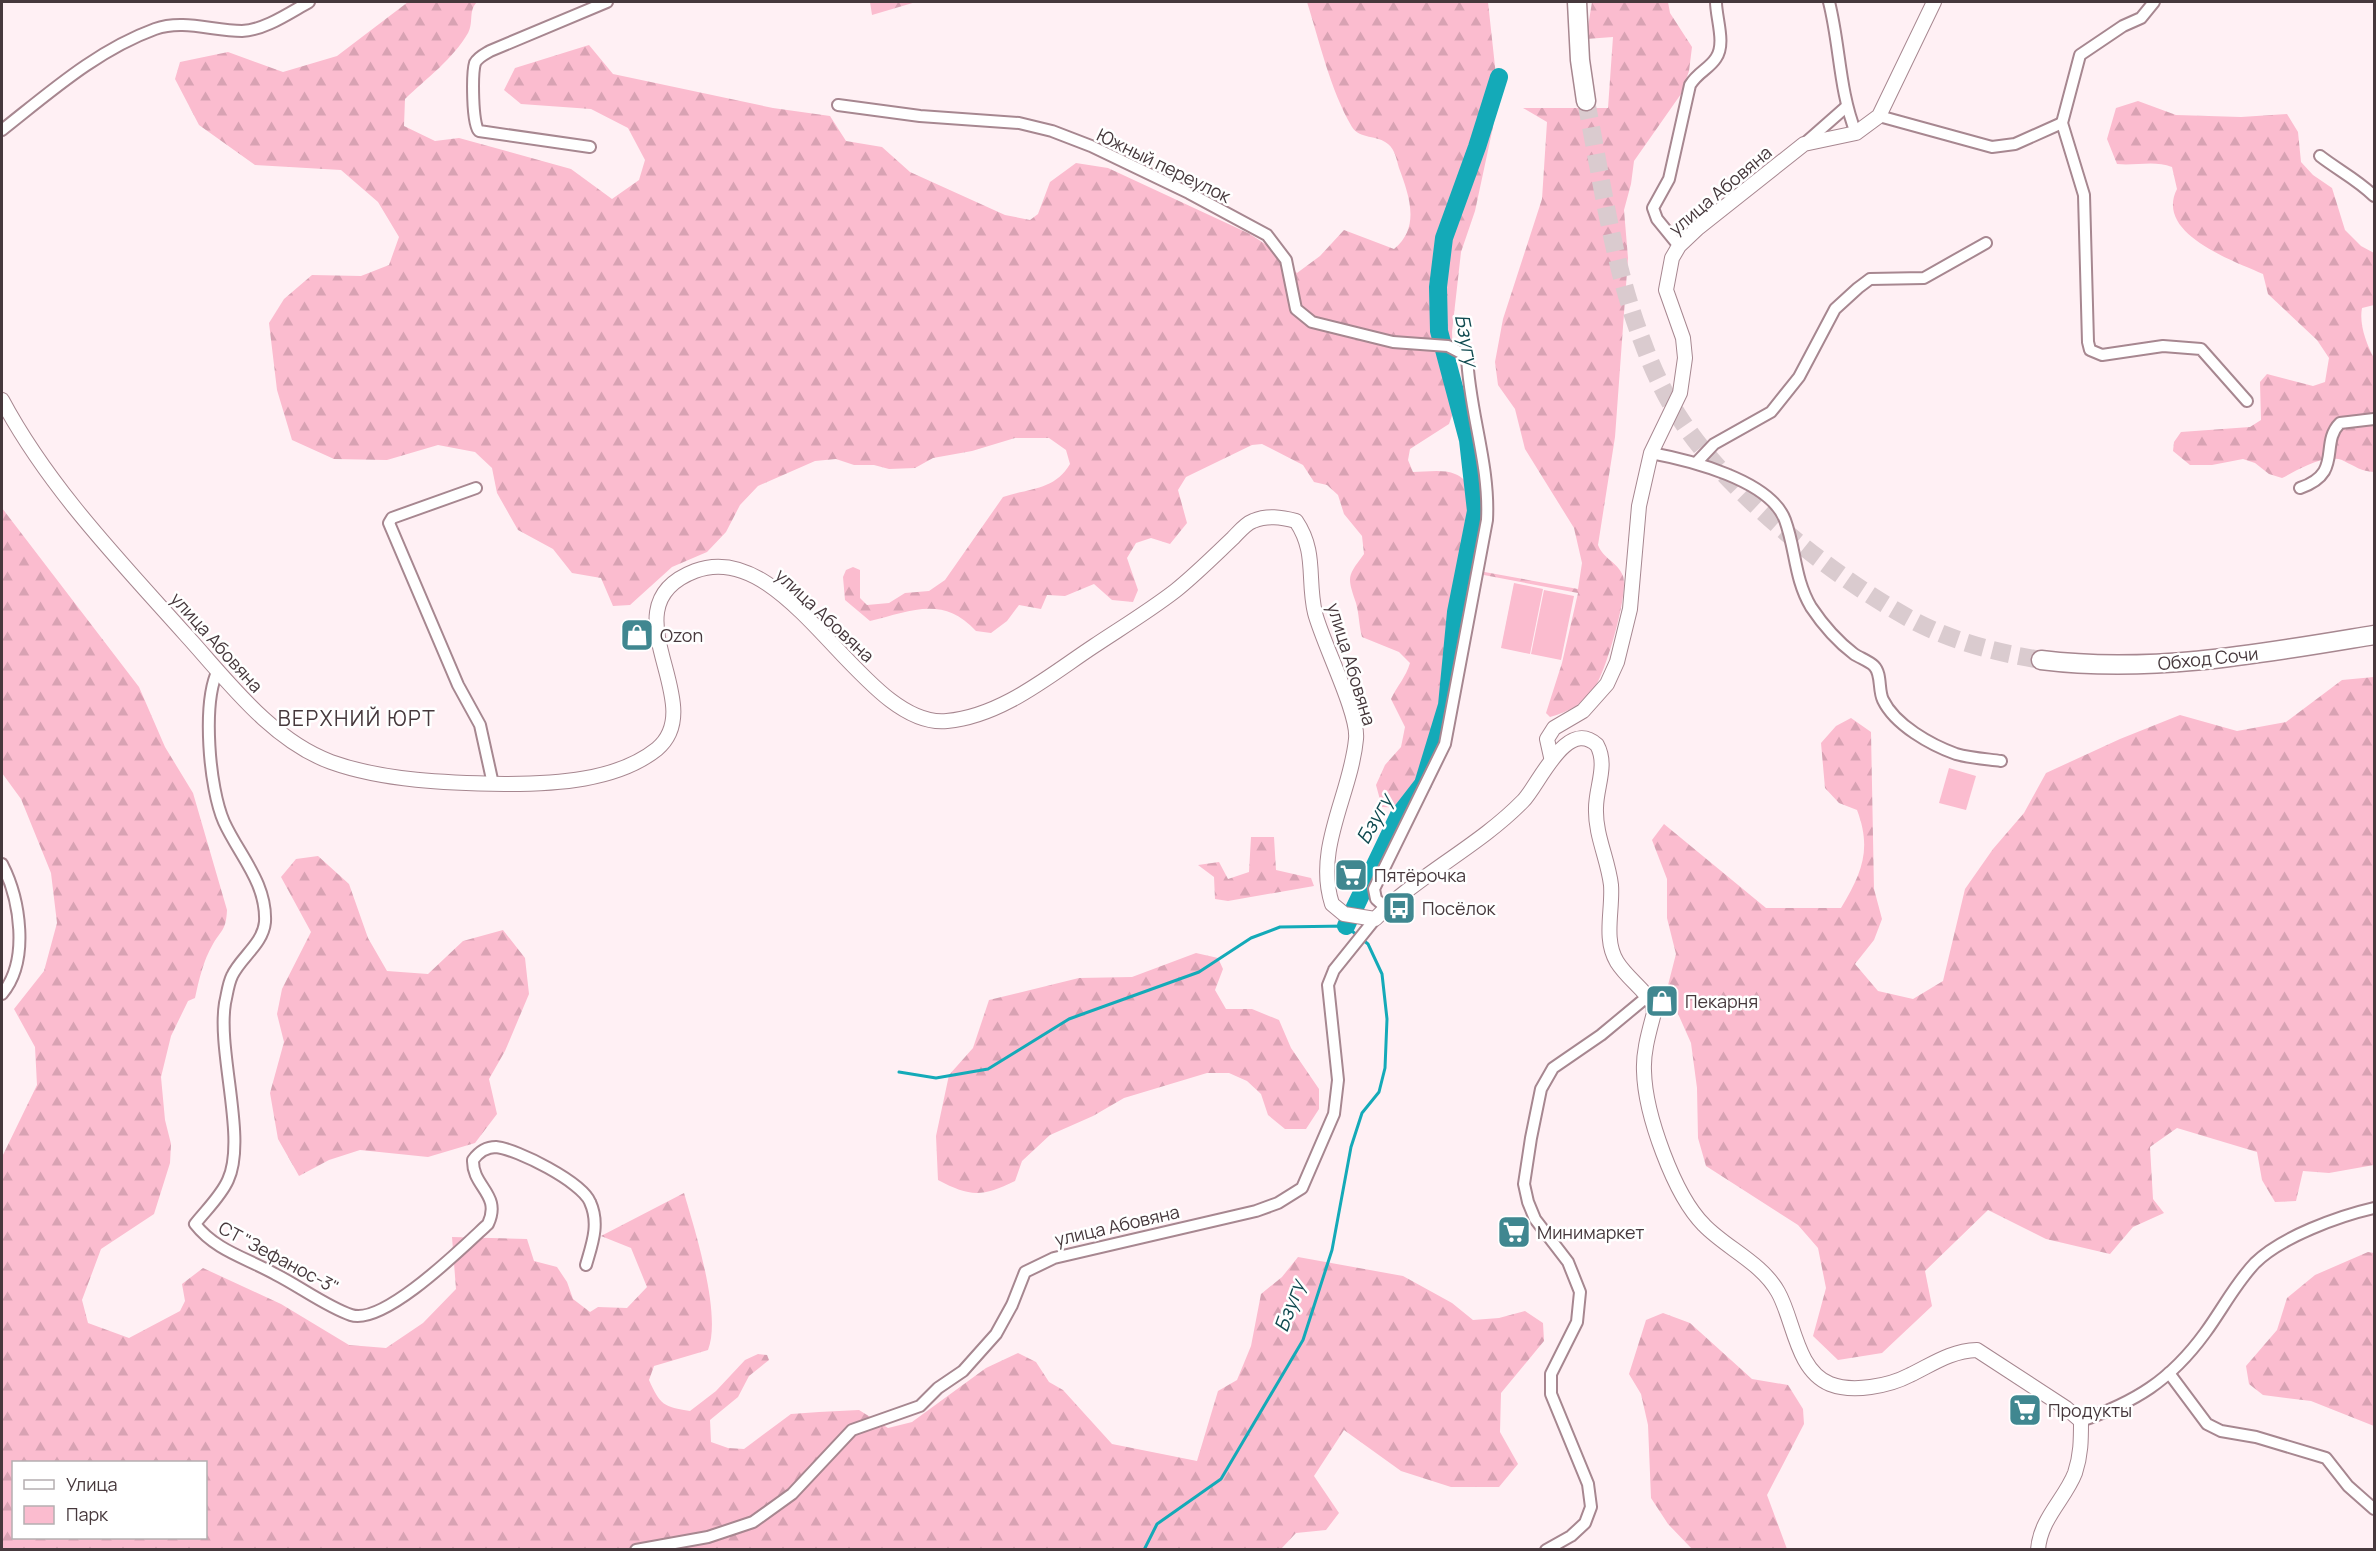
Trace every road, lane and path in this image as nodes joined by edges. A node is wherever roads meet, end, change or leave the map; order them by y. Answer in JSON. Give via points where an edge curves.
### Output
{"nodes":[{"id":1,"x":309,"y":2,"type":"edge"},
{"id":2,"x":607,"y":2,"type":"edge"},
{"id":3,"x":1577,"y":2,"type":"edge"},
{"id":4,"x":1716,"y":2,"type":"edge"},
{"id":5,"x":1828,"y":2,"type":"edge"},
{"id":6,"x":1934,"y":2,"type":"edge"},
{"id":7,"x":2154,"y":2,"type":"edge"},
{"id":8,"x":1586,"y":101,"type":"tunnel mouth"},
{"id":9,"x":838,"y":105,"type":"dead end"},
{"id":10,"x":1846,"y":107,"type":"junction"},
{"id":11,"x":1879,"y":117,"type":"junction"},
{"id":12,"x":2062,"y":123,"type":"junction"},
{"id":13,"x":2,"y":130,"type":"edge"},
{"id":14,"x":1857,"y":133,"type":"junction"},
{"id":15,"x":1804,"y":144,"type":"junction"},
{"id":16,"x":590,"y":147,"type":"dead end"},
{"id":17,"x":2320,"y":156,"type":"dead end"},
{"id":18,"x":2374,"y":196,"type":"edge"},
{"id":19,"x":1986,"y":243,"type":"dead end"},
{"id":20,"x":1679,"y":246,"type":"junction"},
{"id":21,"x":2,"y":400,"type":"edge"},
{"id":22,"x":2247,"y":401,"type":"dead end"},
{"id":23,"x":2374,"y":419,"type":"edge"},
{"id":24,"x":1651,"y":453,"type":"junction"},
{"id":25,"x":1696,"y":463,"type":"junction"},
{"id":26,"x":476,"y":488,"type":"dead end"},
{"id":27,"x":2300,"y":488,"type":"dead end"},
{"id":28,"x":2374,"y":635,"type":"edge"},
{"id":29,"x":2041,"y":660,"type":"tunnel mouth"},
{"id":30,"x":218,"y":670,"type":"junction"},
{"id":31,"x":1551,"y":758,"type":"junction"},
{"id":32,"x":2001,"y":761,"type":"dead end"},
{"id":33,"x":493,"y":783,"type":"junction"},
{"id":34,"x":2,"y":864,"type":"edge"},
{"id":35,"x":1386,"y":908,"type":"junction"},
{"id":36,"x":1375,"y":919,"type":"junction"},
{"id":37,"x":2,"y":994,"type":"edge"},
{"id":38,"x":1648,"y":996,"type":"junction"},
{"id":39,"x":2374,"y":1208,"type":"edge"},
{"id":40,"x":586,"y":1265,"type":"dead end"},
{"id":41,"x":2169,"y":1373,"type":"junction"},
{"id":42,"x":2081,"y":1421,"type":"junction"},
{"id":43,"x":2374,"y":1509,"type":"edge"},
{"id":44,"x":636,"y":1550,"type":"edge"},
{"id":45,"x":1546,"y":1550,"type":"edge"},
{"id":46,"x":2038,"y":1550,"type":"edge"}],
"edges":[{"from":1,"to":13,"type":"street","via":[[272,22],[243,31],[192,25],[156,28],[107,52]]},
{"from":2,"to":16,"type":"street","via":[[490,51],[478,58],[475,68],[474,122],[479,131]]},
{"from":3,"to":8,"type":"highway"},
{"from":4,"to":20,"type":"street","via":[[1721,46],[1717,58],[1697,73],[1690,85],[1669,179],[1653,208]]},
{"from":5,"to":10,"type":"street","via":[[1836,29]]},
{"from":6,"to":11,"type":"street","name":"улица Абовяна"},
{"from":7,"to":12,"type":"street","via":[[2141,18],[2080,55]]},
{"from":9,"to":35,"type":"street","name":"Южный переулок","via":[[1019,123],[1091,146],[1267,235],[1286,260],[1296,309],[1312,322],[1392,342],[1448,346],[1467,356],[1467,378],[1488,495],[1487,520],[1445,744],[1374,889],[1376,898]]},
{"from":10,"to":14,"type":"street"},
{"from":10,"to":15,"type":"street"},
{"from":11,"to":12,"type":"street","via":[[1992,147],[2015,144]]},
{"from":11,"to":14,"type":"street","name":"улица Абовяна"},
{"from":12,"to":22,"type":"street","via":[[2084,195],[2090,350],[2102,355],[2163,346],[2201,349]]},
{"from":14,"to":15,"type":"street","name":"улица Абовяна"},
{"from":15,"to":20,"type":"street","name":"улица Абовяна","via":[[1735,196]]},
{"from":17,"to":18,"type":"street"},
{"from":19,"to":25,"type":"street","via":[[1924,278],[1870,279],[1864,283],[1835,309],[1799,377],[1771,412],[1714,444]]},
{"from":20,"to":24,"type":"street","name":"улица Абовяна","via":[[1672,258],[1665,290],[1683,338],[1685,358],[1680,393]]},
{"from":21,"to":30,"type":"street","name":"улица Абовяна","via":[[59,489]]},
{"from":23,"to":27,"type":"street","via":[[2340,423],[2321,476]]},
{"from":24,"to":25,"type":"street"},
{"from":24,"to":31,"type":"street","name":"улица Абовяна","via":[[1639,506],[1630,609],[1617,663],[1595,700],[1550,732],[1547,739]]},
{"from":25,"to":32,"type":"street","via":[[1746,483],[1779,508],[1799,584],[1811,606],[1825,628],[1873,665],[1884,702],[1898,719],[1933,744],[1957,754]]},
{"from":26,"to":33,"type":"street","via":[[392,518],[389,523],[458,684],[480,725]]},
{"from":28,"to":29,"type":"highway","name":"Обход Сочи","via":[[2171,663],[2103,666]]},
{"from":30,"to":33,"type":"street","name":"улица Абовяна","via":[[294,742],[329,761],[388,775]]},
{"from":30,"to":40,"type":"street","name":"СТ \"Зефанос-3\"","via":[[211,684],[209,721],[213,774],[223,820],[260,890],[265,924],[232,976],[225,1005],[234,1131],[232,1166],[228,1180],[195,1224],[221,1249],[258,1264],[353,1316],[379,1312],[405,1296],[488,1224],[493,1215],[492,1202],[477,1178],[473,1160],[485,1149],[496,1148],[574,1183],[590,1200],[596,1219]]},
{"from":31,"to":35,"type":"street","name":"улица Абовяна","via":[[1523,801],[1481,838]]},
{"from":31,"to":38,"type":"street","name":"улица Абовяна","via":[[1569,743],[1587,739],[1602,754],[1596,808],[1609,867],[1611,946],[1617,961]]},
{"from":33,"to":36,"type":"street","name":"улица Абовяна","via":[[531,784],[602,774],[635,762],[658,748],[672,726],[671,690],[656,631],[656,612],[664,594],[681,577],[699,569],[725,566],[750,572],[775,588],[893,702],[923,718],[945,722],[1012,700],[1175,591],[1250,521],[1276,516],[1296,521],[1306,536],[1315,610],[1356,726],[1354,752],[1329,853],[1329,896],[1332,904],[1350,916]]},
{"from":34,"to":37,"type":"street","via":[[17,910],[21,948]]},
{"from":35,"to":36,"type":"street","name":"улица Абовяна"},
{"from":36,"to":44,"type":"street","name":"улица Абовяна","via":[[1334,970],[1328,985],[1337,1091],[1334,1114],[1302,1188],[1256,1211],[1054,1258],[1025,1272],[996,1334],[963,1371],[920,1406],[852,1430],[792,1494],[753,1522],[708,1537]]},
{"from":38,"to":42,"type":"street","via":[[1654,1013],[1645,1050],[1646,1090],[1649,1112],[1671,1168],[1688,1206],[1705,1226],[1777,1290],[1800,1350],[1816,1373],[1830,1384],[1851,1388],[1876,1386],[1909,1376],[1961,1350],[1977,1350]]},
{"from":38,"to":45,"type":"street","via":[[1553,1068],[1541,1089],[1531,1138],[1524,1184],[1528,1202],[1535,1219],[1568,1262],[1580,1292],[1577,1322],[1551,1374],[1551,1394],[1588,1484],[1591,1507],[1585,1523]]},
{"from":39,"to":41,"type":"street","via":[[2317,1228],[2256,1262],[2204,1335]]},
{"from":41,"to":42,"type":"street","via":[[2130,1402]]},
{"from":41,"to":43,"type":"street","via":[[2207,1424],[2326,1458],[2348,1486]]},
{"from":42,"to":46,"type":"street","via":[[2082,1448],[2074,1475],[2052,1510]]}]}
